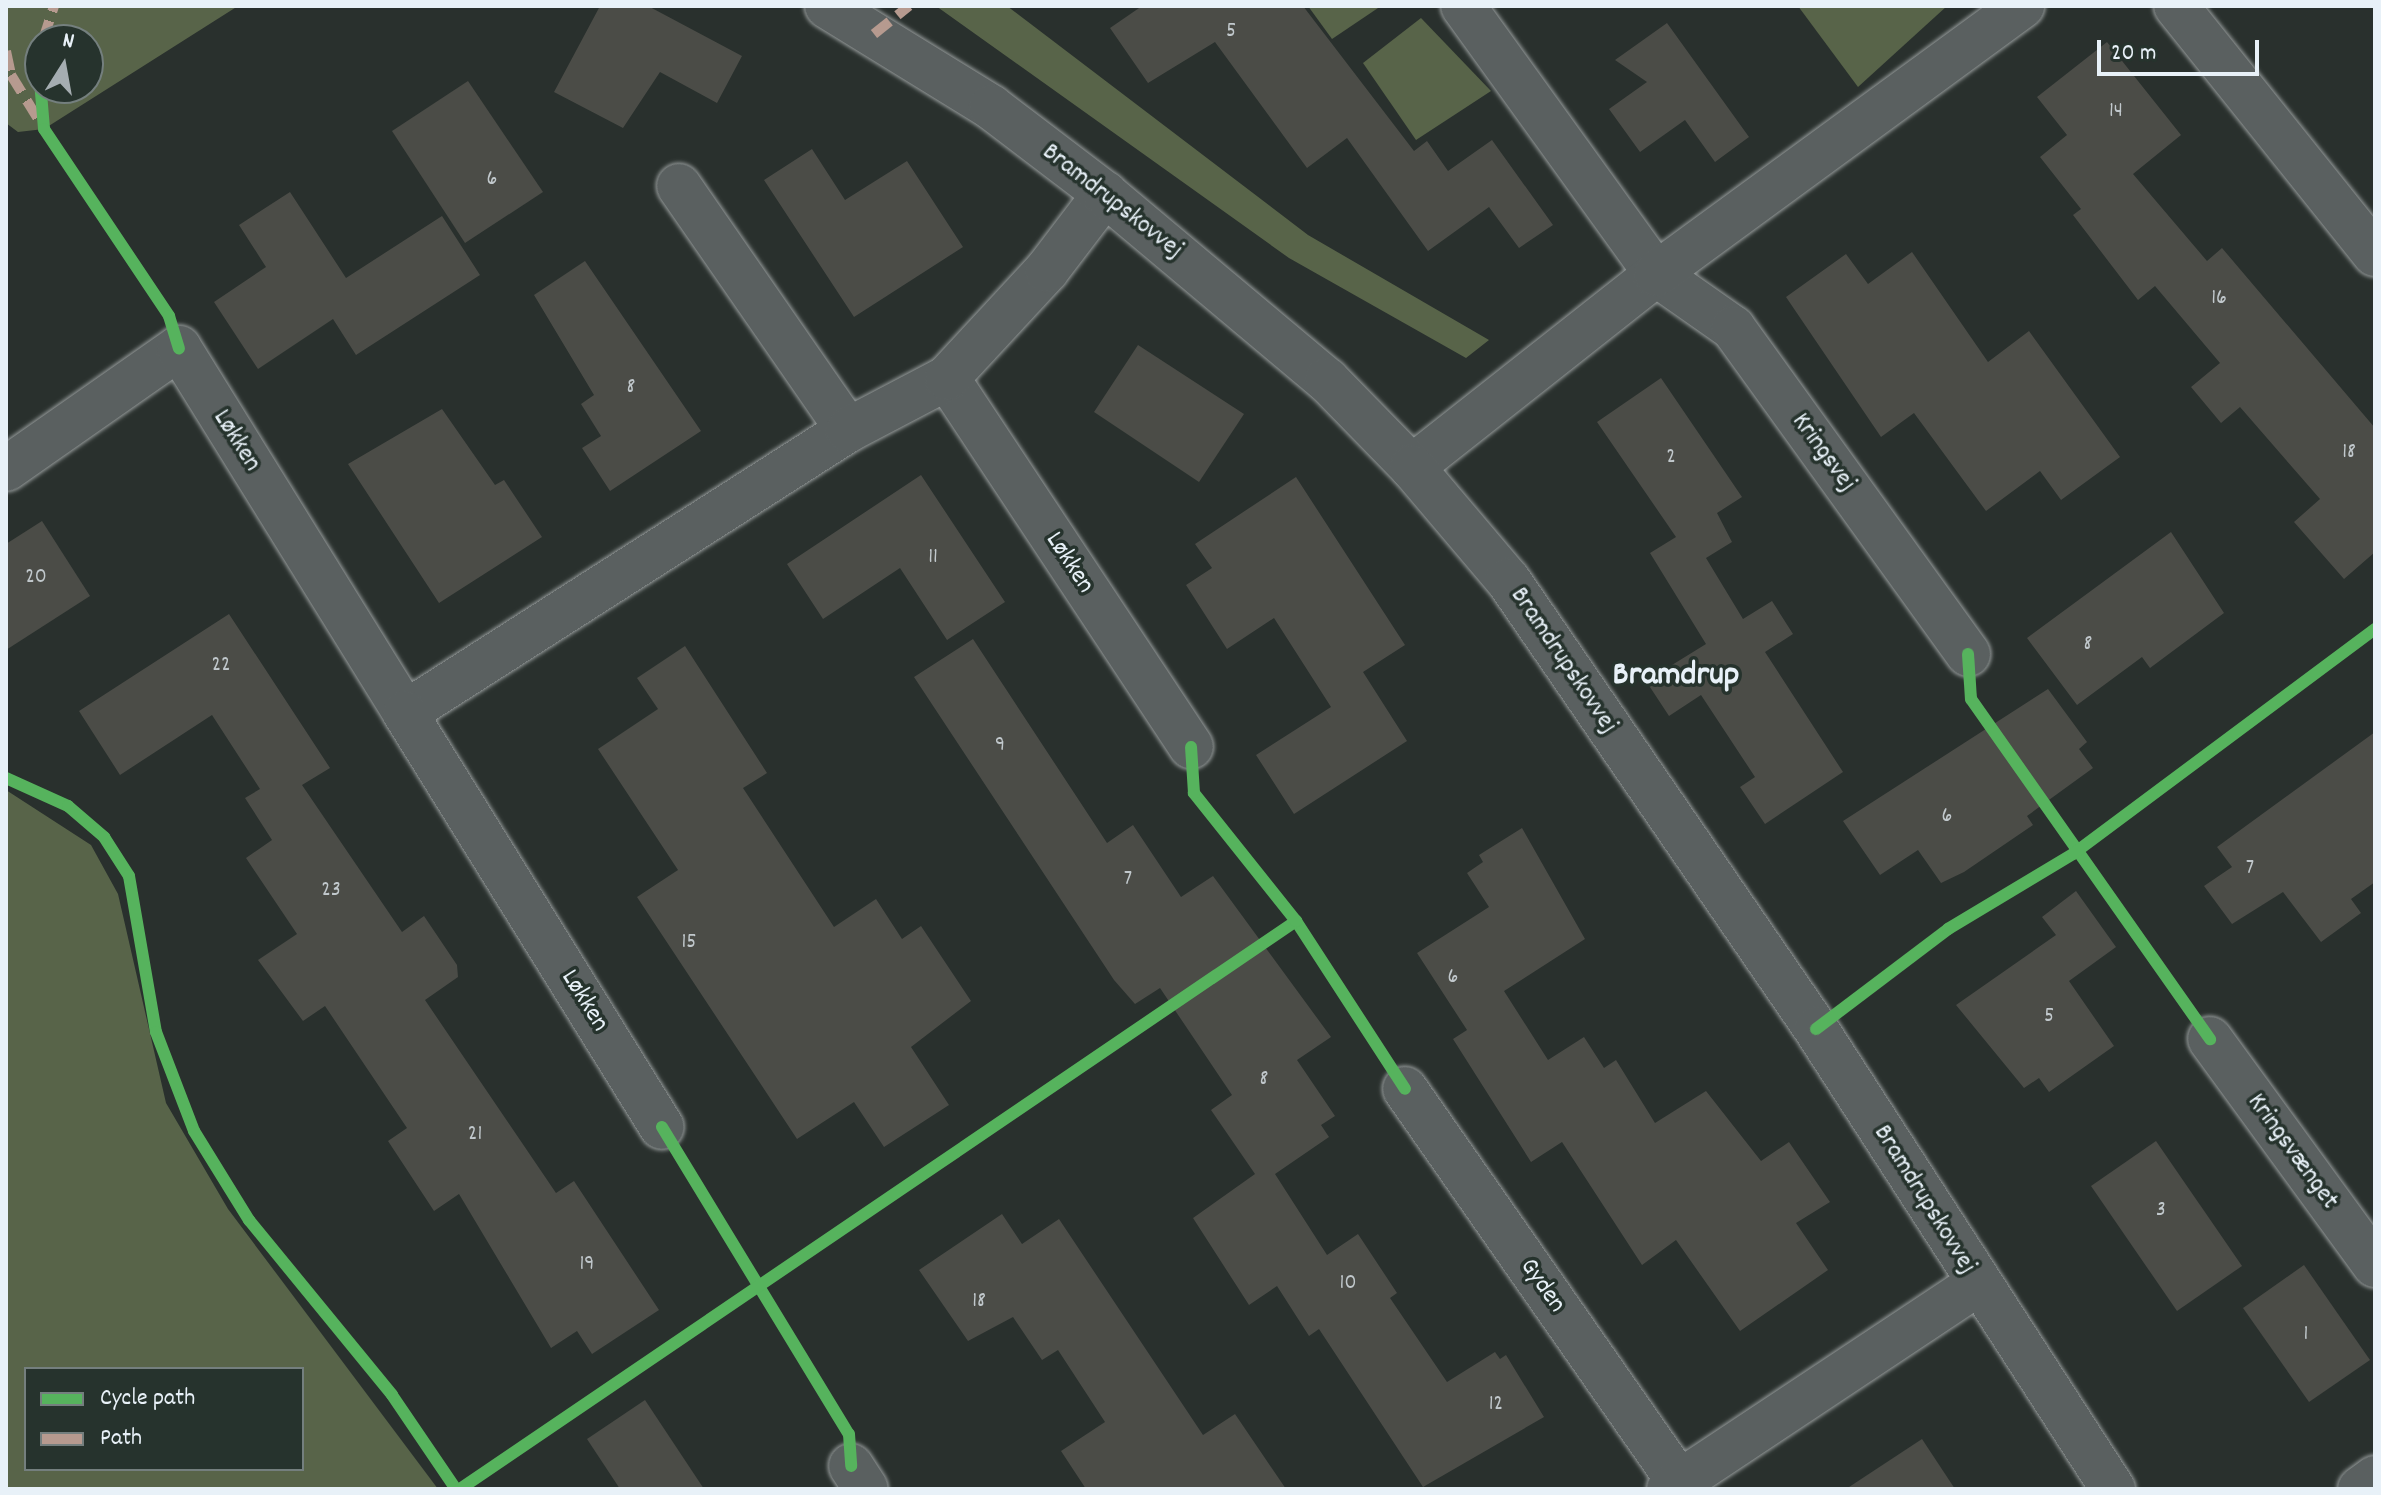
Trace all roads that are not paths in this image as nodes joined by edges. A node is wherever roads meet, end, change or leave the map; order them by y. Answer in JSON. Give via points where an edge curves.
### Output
{"nodes":[{"id":1,"x":827,"y":6,"type":"edge"},
{"id":2,"x":1463,"y":6,"type":"edge"},
{"id":3,"x":2022,"y":6,"type":"edge"},
{"id":4,"x":2176,"y":6,"type":"edge"},
{"id":5,"x":679,"y":186,"type":"dead end"},
{"id":6,"x":1105,"y":194,"type":"junction"},
{"id":7,"x":2375,"y":254,"type":"edge"},
{"id":8,"x":1656,"y":274,"type":"junction"},
{"id":9,"x":947,"y":378,"type":"junction"},
{"id":10,"x":848,"y":430,"type":"junction"},
{"id":11,"x":1412,"y":467,"type":"junction"},
{"id":12,"x":6,"y":469,"type":"edge"},
{"id":13,"x":1968,"y":654,"type":"dead end"},
{"id":14,"x":405,"y":713,"type":"junction"},
{"id":15,"x":1191,"y":747,"type":"dead end"},
{"id":16,"x":2210,"y":1039,"type":"dead end"},
{"id":17,"x":1405,"y":1089,"type":"dead end"},
{"id":18,"x":662,"y":1127,"type":"dead end"},
{"id":19,"x":2375,"y":1265,"type":"edge"},
{"id":20,"x":1978,"y":1284,"type":"junction"},
{"id":21,"x":2375,"y":1478,"type":"edge"},
{"id":22,"x":1678,"y":1487,"type":"edge"},
{"id":23,"x":2113,"y":1489,"type":"edge"},
{"id":24,"x":2360,"y":1489,"type":"edge"}],
"edges":[{"from":1,"to":6,"type":"street","name":"Bramdrupskovvej","via":[[991,107]]},
{"from":2,"to":8,"type":"street","name":"Kringsvej"},
{"from":3,"to":8,"type":"street"},
{"from":4,"to":7,"type":"street"},
{"from":5,"to":10,"type":"street"},
{"from":6,"to":9,"type":"street","via":[[1047,270]]},
{"from":6,"to":11,"type":"street","name":"Bramdrupskovvej","via":[[1327,380]]},
{"from":8,"to":11,"type":"street"},
{"from":8,"to":13,"type":"street","name":"Kringsvej","via":[[1733,328]]},
{"from":9,"to":10,"type":"street"},
{"from":9,"to":15,"type":"street","name":"Løkken"},
{"from":10,"to":14,"type":"street"},
{"from":11,"to":20,"type":"street","name":"Bramdrupskovvej","via":[[1508,580],[1816,1029]]},
{"from":12,"to":14,"type":"street","name":"Løkken","via":[[179,348]]},
{"from":14,"to":18,"type":"street","name":"Løkken"},
{"from":16,"to":19,"type":"street","name":"Kringsvænget"},
{"from":17,"to":22,"type":"street","name":"Gyden"},
{"from":20,"to":22,"type":"street","name":"Gyden"},
{"from":20,"to":23,"type":"street","name":"Bramdrupskovvej"},
{"from":21,"to":24,"type":"street"}]}
